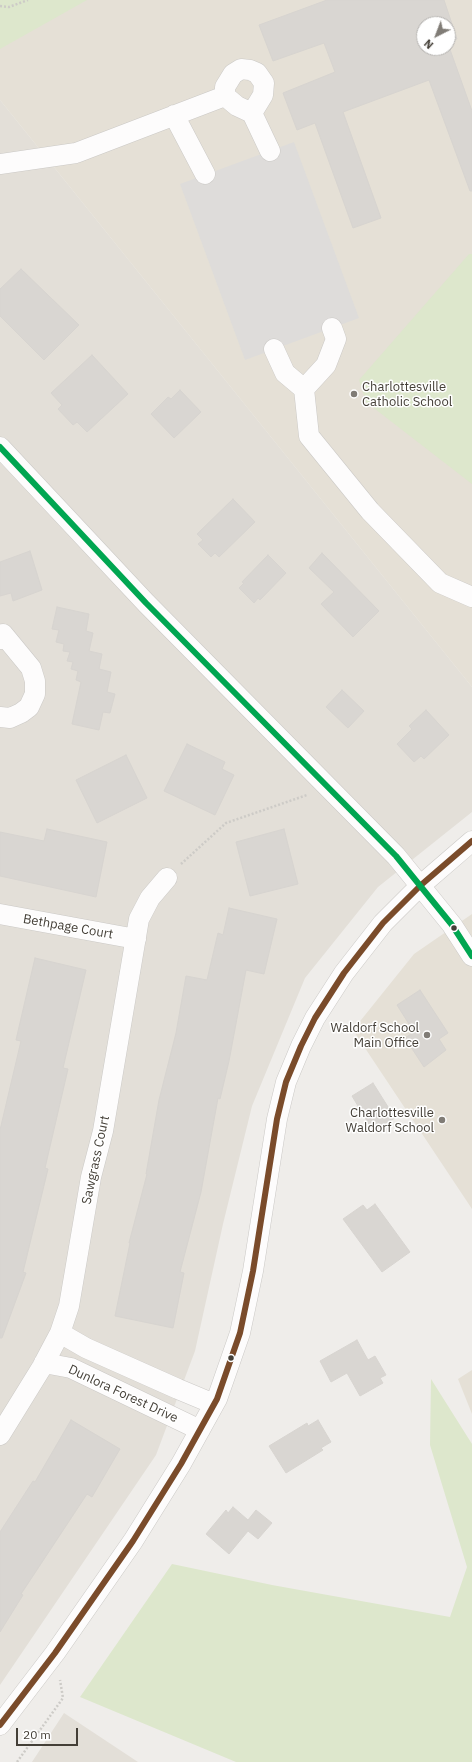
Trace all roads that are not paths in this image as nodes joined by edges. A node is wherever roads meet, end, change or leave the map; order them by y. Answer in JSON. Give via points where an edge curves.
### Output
{"nodes":[{"id":1,"x":225,"y":96,"type":"junction"},
{"id":2,"x":252,"y":114,"type":"junction"},
{"id":3,"x":174,"y":116,"type":"junction"},
{"id":4,"x":270,"y":151,"type":"dead end"},
{"id":5,"x":0,"y":164,"type":"edge"},
{"id":6,"x":205,"y":174,"type":"dead end"},
{"id":7,"x":332,"y":328,"type":"dead end"},
{"id":8,"x":274,"y":349,"type":"dead end"},
{"id":9,"x":304,"y":389,"type":"junction"},
{"id":10,"x":0,"y":447,"type":"edge"},
{"id":11,"x":472,"y":596,"type":"edge"},
{"id":12,"x":1,"y":635,"type":"edge"},
{"id":13,"x":0,"y":717,"type":"edge"},
{"id":14,"x":472,"y":841,"type":"edge"},
{"id":15,"x":167,"y":878,"type":"road end"},
{"id":16,"x":421,"y":885,"type":"junction"},
{"id":17,"x":0,"y":914,"type":"edge"},
{"id":18,"x":136,"y":939,"type":"junction"},
{"id":19,"x":472,"y":956,"type":"edge"},
{"id":20,"x":60,"y":1333,"type":"junction"},
{"id":21,"x":44,"y":1363,"type":"junction"},
{"id":22,"x":214,"y":1404,"type":"junction"},
{"id":23,"x":200,"y":1430,"type":"junction"},
{"id":24,"x":0,"y":1435,"type":"edge"},
{"id":25,"x":0,"y":1725,"type":"edge"}],
"edges":[{"from":1,"to":2,"type":"street"},
{"from":1,"to":2,"type":"street","via":[[225,87],[233,74],[241,69],[258,72],[264,83],[263,95]]},
{"from":1,"to":3,"type":"street"},
{"from":2,"to":4,"type":"street"},
{"from":3,"to":5,"type":"street","via":[[76,153]]},
{"from":3,"to":6,"type":"street"},
{"from":7,"to":9,"type":"street","via":[[336,339],[326,365]]},
{"from":8,"to":9,"type":"street","via":[[285,373]]},
{"from":9,"to":11,"type":"street","via":[[309,436],[370,511],[440,583]]},
{"from":10,"to":16,"type":"street","via":[[146,603],[396,856]]},
{"from":12,"to":13,"type":"street","via":[[31,668],[36,681],[35,694],[29,707],[21,714],[10,718]]},
{"from":14,"to":16,"type":"street"},
{"from":15,"to":18,"type":"street","name":"Sawgrass Court","via":[[143,909]]},
{"from":16,"to":19,"type":"street"},
{"from":16,"to":22,"type":"street","via":[[383,923],[344,972],[315,1018],[286,1082],[277,1120],[253,1271],[240,1333],[234,1356]]},
{"from":17,"to":18,"type":"street","name":"Bethpage Court"},
{"from":18,"to":20,"type":"street","name":"Sawgrass Court","via":[[103,1131],[91,1177],[69,1306]]},
{"from":20,"to":21,"type":"street","name":"Sawgrass Court"},
{"from":20,"to":22,"type":"street","name":"Dunlora Forest Drive","via":[[86,1348]]},
{"from":21,"to":23,"type":"street","name":"Dunlora Forest Drive","via":[[71,1368]]},
{"from":21,"to":24,"type":"street","name":"Sawgrass Court"},
{"from":22,"to":23,"type":"street"},
{"from":23,"to":25,"type":"street","via":[[133,1541],[55,1653]]}]}
